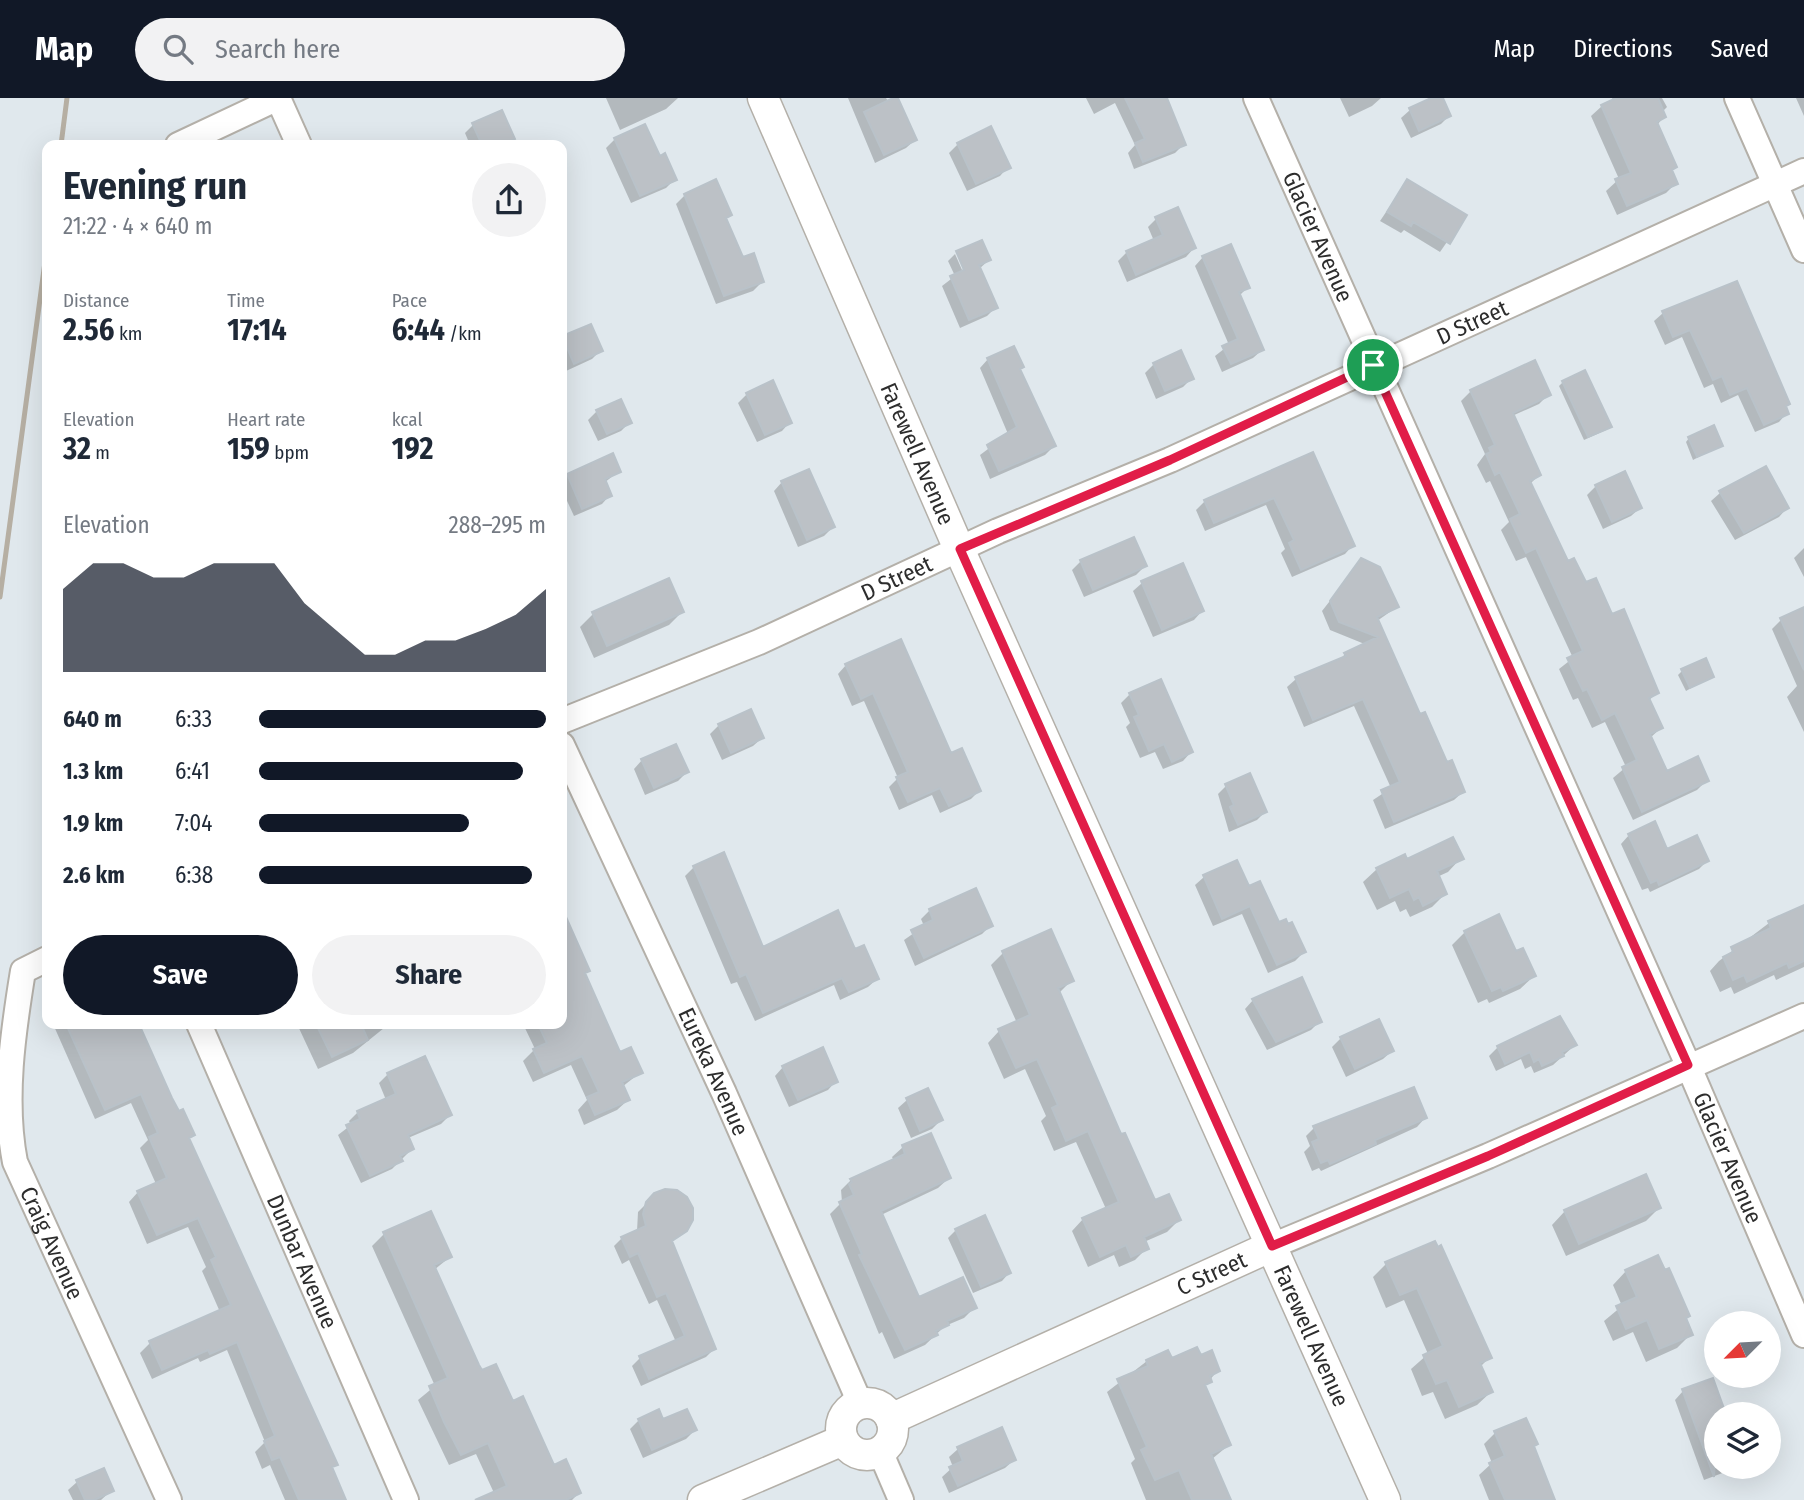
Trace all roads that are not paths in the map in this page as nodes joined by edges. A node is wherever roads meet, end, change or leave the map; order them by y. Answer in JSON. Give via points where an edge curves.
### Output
{"nodes":[{"id":1,"x":278,"y":98,"type":"edge"},
{"id":2,"x":763,"y":98,"type":"edge"},
{"id":3,"x":1256,"y":98,"type":"edge"},
{"id":4,"x":1737,"y":98,"type":"edge"},
{"id":5,"x":189,"y":140,"type":"edge"},
{"id":6,"x":297,"y":140,"type":"edge"},
{"id":7,"x":1804,"y":171,"type":"edge"},
{"id":8,"x":1775,"y":184,"type":"junction"},
{"id":9,"x":1804,"y":250,"type":"edge"},
{"id":10,"x":1373,"y":365,"type":"junction"},
{"id":11,"x":960,"y":549,"type":"junction"},
{"id":12,"x":567,"y":719,"type":"edge"},
{"id":13,"x":567,"y":756,"type":"edge"},
{"id":14,"x":42,"y":962,"type":"edge"},
{"id":15,"x":1804,"y":1016,"type":"edge"},
{"id":16,"x":201,"y":1029,"type":"edge"},
{"id":17,"x":1688,"y":1065,"type":"junction"},
{"id":18,"x":1272,"y":1246,"type":"junction"},
{"id":19,"x":1804,"y":1335,"type":"edge"},
{"id":20,"x":859,"y":1403,"type":"junction"},
{"id":21,"x":891,"y":1419,"type":"junction"},
{"id":22,"x":843,"y":1440,"type":"junction"},
{"id":23,"x":880,"y":1451,"type":"junction"},
{"id":24,"x":169,"y":1500,"type":"edge"},
{"id":25,"x":406,"y":1500,"type":"edge"},
{"id":26,"x":703,"y":1500,"type":"edge"},
{"id":27,"x":901,"y":1500,"type":"edge"},
{"id":28,"x":1385,"y":1500,"type":"edge"}],
"edges":[{"from":1,"to":5,"type":"street"},
{"from":1,"to":6,"type":"street"},
{"from":2,"to":11,"type":"street","name":"Farewell Avenue"},
{"from":3,"to":10,"type":"street","name":"Glacier Avenue"},
{"from":4,"to":8,"type":"street"},
{"from":7,"to":8,"type":"street","name":"D Street"},
{"from":8,"to":9,"type":"street"},
{"from":8,"to":10,"type":"street","name":"D Street"},
{"from":10,"to":11,"type":"street","name":"D Street","via":[[1170,460]]},
{"from":10,"to":17,"type":"street","name":"Glacier Avenue"},
{"from":11,"to":12,"type":"street","name":"D Street","via":[[759,642]]},
{"from":11,"to":18,"type":"street","name":"Farewell Avenue"},
{"from":13,"to":20,"type":"street","name":"Eureka Avenue","via":[[723,1093]]},
{"from":14,"to":24,"type":"street","name":"Craig Avenue","via":[[23,971],[10,1086],[15,1162]]},
{"from":15,"to":17,"type":"street","name":"C Street"},
{"from":16,"to":25,"type":"street","name":"Dunbar Avenue"},
{"from":17,"to":18,"type":"street","name":"C Street","via":[[1488,1156]]},
{"from":17,"to":19,"type":"street","name":"Glacier Avenue"},
{"from":18,"to":21,"type":"street","name":"C Street"},
{"from":18,"to":28,"type":"street","name":"Farewell Avenue"},
{"from":20,"to":21,"type":"street","via":[[881,1407]]},
{"from":20,"to":22,"type":"street","via":[[841,1422]]},
{"from":21,"to":23,"type":"street","via":[[892,1434]]},
{"from":22,"to":23,"type":"street","via":[[855,1452]]},
{"from":22,"to":26,"type":"street"},
{"from":23,"to":27,"type":"street"}]}
